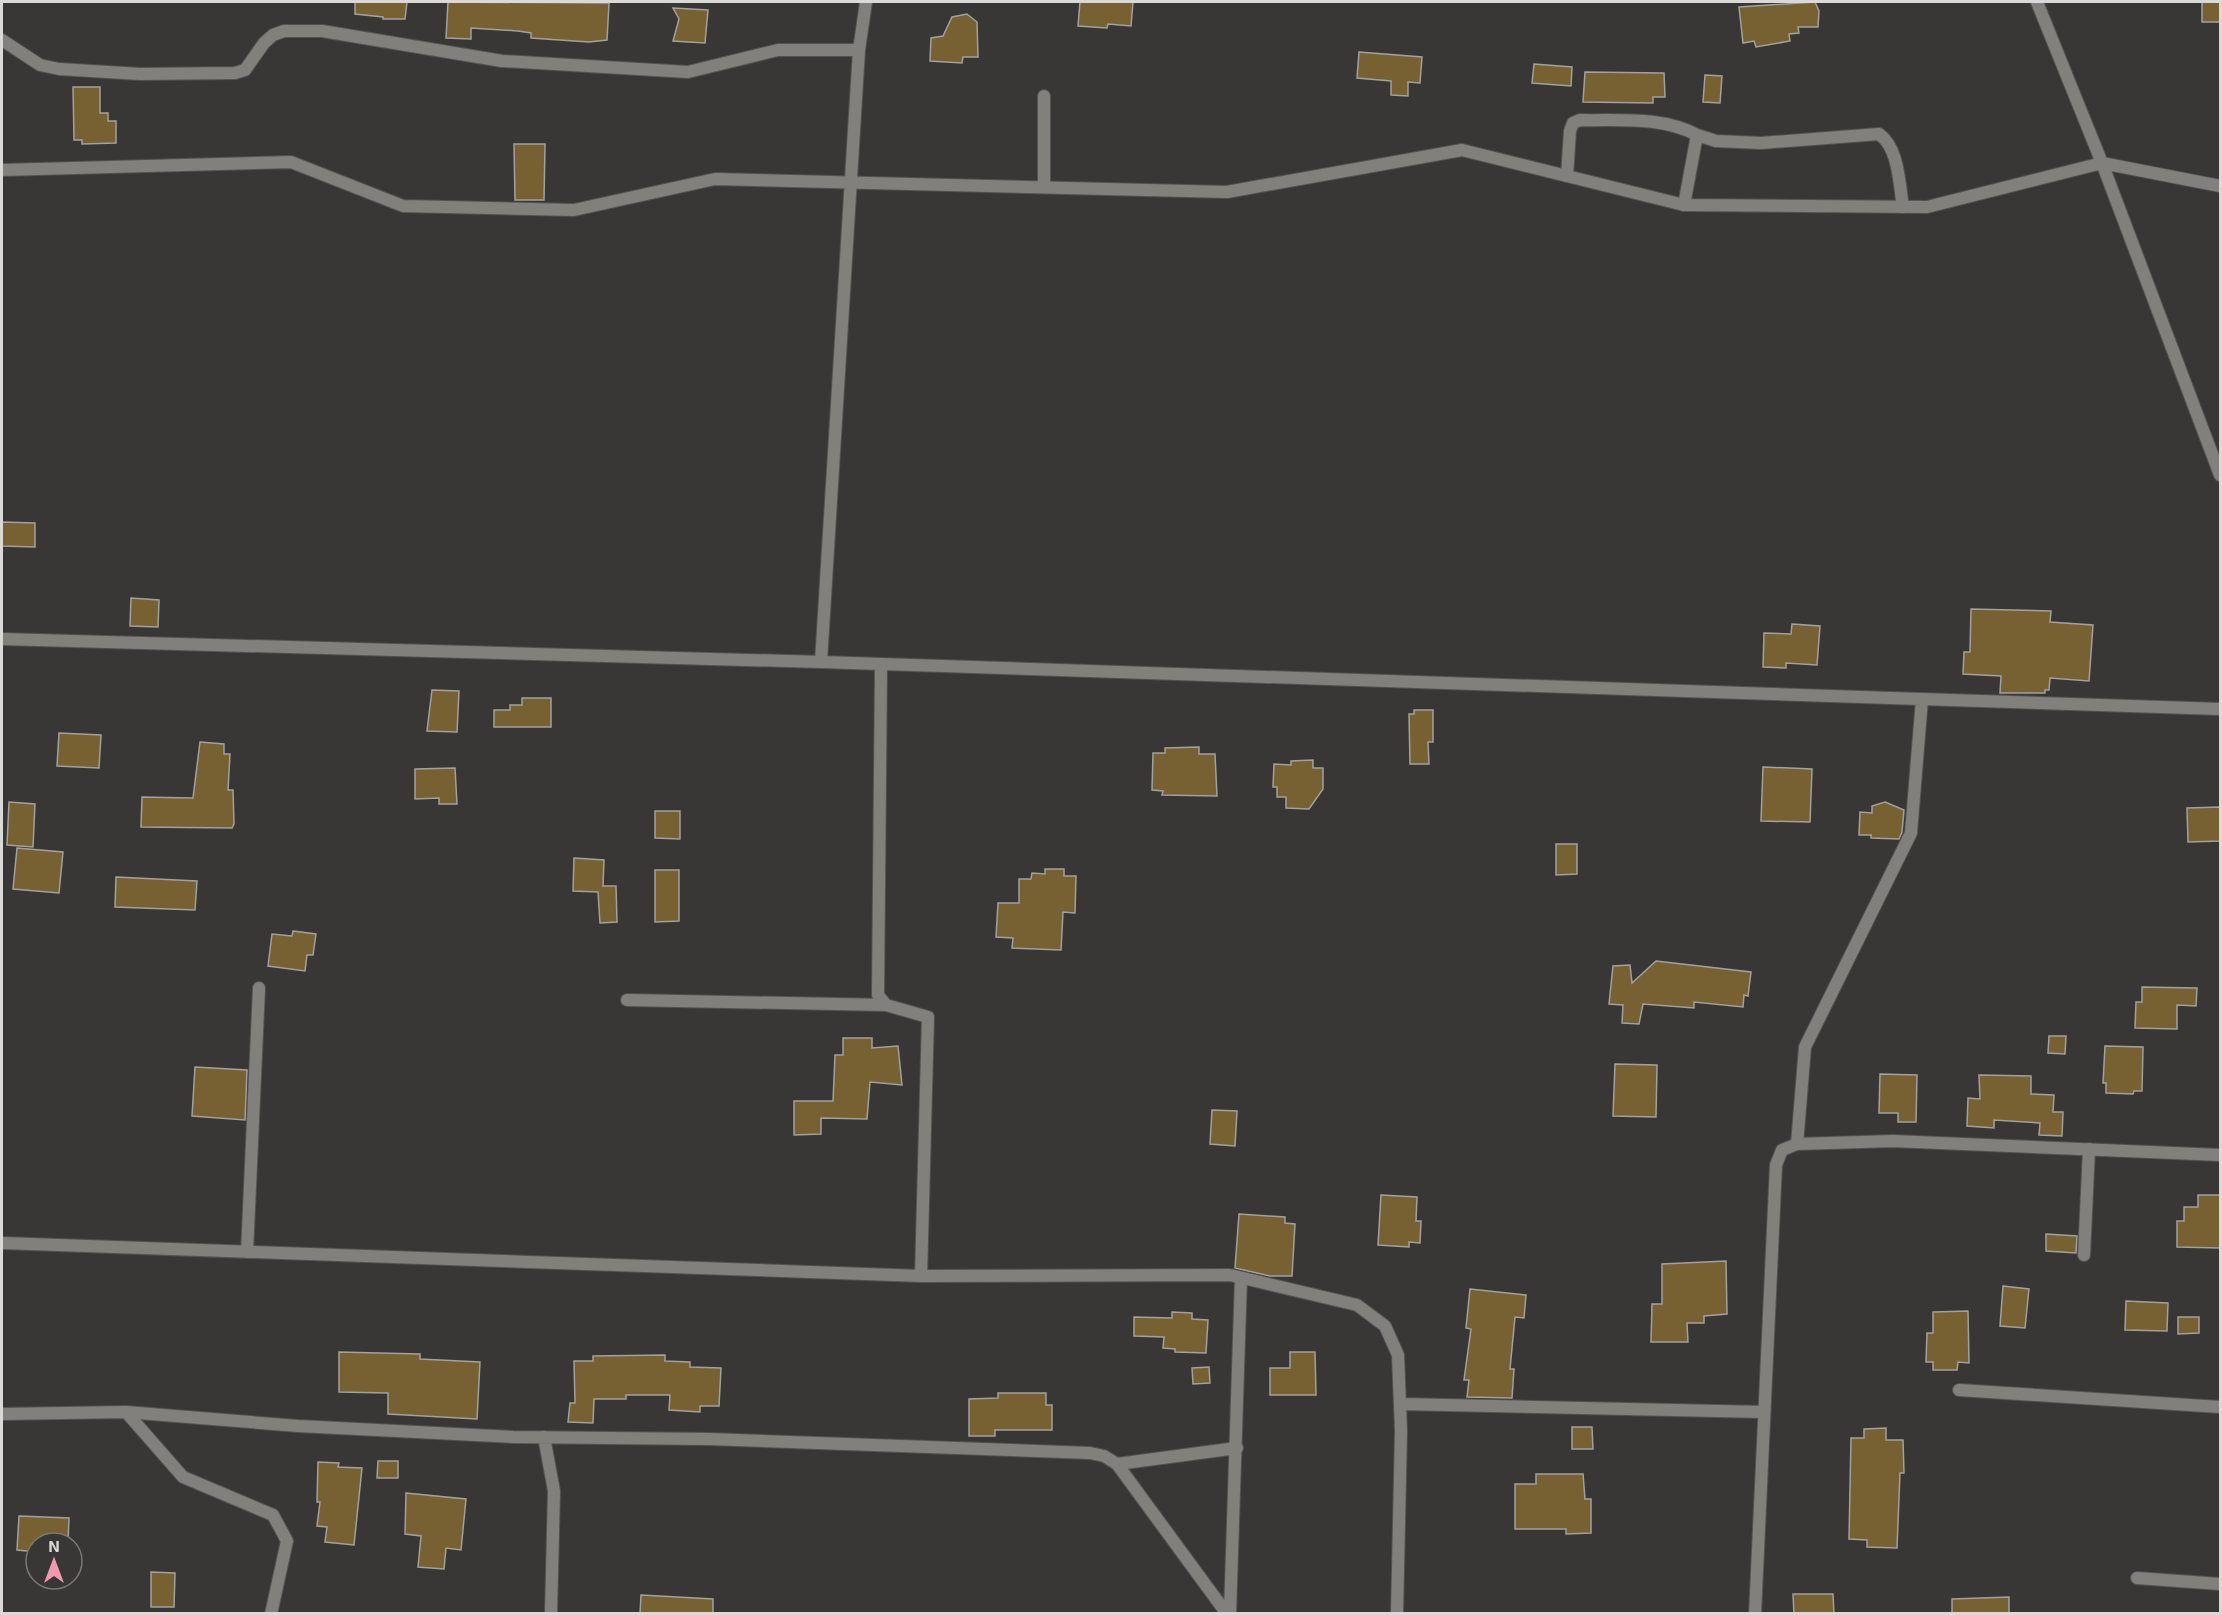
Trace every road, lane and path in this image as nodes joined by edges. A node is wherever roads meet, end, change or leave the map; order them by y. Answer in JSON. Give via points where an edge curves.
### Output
{"nodes":[{"id":1,"x":866,"y":2,"type":"edge"},
{"id":2,"x":2037,"y":2,"type":"edge"},
{"id":3,"x":2,"y":40,"type":"edge"},
{"id":4,"x":859,"y":50,"type":"junction"},
{"id":5,"x":1044,"y":96,"type":"dead end"},
{"id":6,"x":1697,"y":135,"type":"junction"},
{"id":7,"x":2102,"y":164,"type":"junction"},
{"id":8,"x":2,"y":170,"type":"edge"},
{"id":9,"x":1567,"y":176,"type":"junction"},
{"id":10,"x":850,"y":182,"type":"junction"},
{"id":11,"x":2220,"y":186,"type":"edge"},
{"id":12,"x":1044,"y":187,"type":"junction"},
{"id":13,"x":1684,"y":206,"type":"junction"},
{"id":14,"x":1903,"y":207,"type":"junction"},
{"id":15,"x":2220,"y":475,"type":"edge"},
{"id":16,"x":2,"y":639,"type":"edge"},
{"id":17,"x":821,"y":662,"type":"junction"},
{"id":18,"x":881,"y":666,"type":"junction"},
{"id":19,"x":1922,"y":699,"type":"junction"},
{"id":20,"x":2220,"y":709,"type":"edge"},
{"id":21,"x":259,"y":988,"type":"dead end"},
{"id":22,"x":627,"y":1000,"type":"dead end"},
{"id":23,"x":886,"y":1005,"type":"junction"},
{"id":24,"x":1797,"y":1144,"type":"junction"},
{"id":25,"x":2089,"y":1149,"type":"junction"},
{"id":26,"x":2220,"y":1155,"type":"edge"},
{"id":27,"x":2,"y":1243,"type":"edge"},
{"id":28,"x":247,"y":1252,"type":"junction"},
{"id":29,"x":2084,"y":1256,"type":"dead end"},
{"id":30,"x":921,"y":1276,"type":"junction"},
{"id":31,"x":1240,"y":1278,"type":"junction"},
{"id":32,"x":1959,"y":1390,"type":"dead end"},
{"id":33,"x":1401,"y":1404,"type":"junction"},
{"id":34,"x":2220,"y":1407,"type":"edge"},
{"id":35,"x":126,"y":1412,"type":"junction"},
{"id":36,"x":1764,"y":1412,"type":"junction"},
{"id":37,"x":2,"y":1414,"type":"edge"},
{"id":38,"x":544,"y":1437,"type":"junction"},
{"id":39,"x":1237,"y":1448,"type":"junction"},
{"id":40,"x":1117,"y":1464,"type":"junction"},
{"id":41,"x":2137,"y":1578,"type":"dead end"},
{"id":42,"x":2220,"y":1584,"type":"edge"},
{"id":43,"x":271,"y":1614,"type":"edge"},
{"id":44,"x":552,"y":1614,"type":"edge"},
{"id":45,"x":1229,"y":1614,"type":"edge"},
{"id":46,"x":1397,"y":1614,"type":"edge"},
{"id":47,"x":1755,"y":1614,"type":"edge"}],
"edges":[{"from":1,"to":4,"type":"street"},
{"from":2,"to":7,"type":"street"},
{"from":3,"to":4,"type":"street","via":[[40,65],[140,74],[235,73],[249,66],[273,34],[284,31],[322,31],[502,61],[688,72],[778,50]]},
{"from":4,"to":10,"type":"street"},
{"from":5,"to":12,"type":"street"},
{"from":6,"to":9,"type":"street","via":[[1660,122],[1580,120],[1569,131]]},
{"from":6,"to":13,"type":"street"},
{"from":6,"to":14,"type":"street","via":[[1716,141],[1761,143],[1879,134],[1888,140],[1893,152]]},
{"from":7,"to":11,"type":"street"},
{"from":7,"to":14,"type":"street","via":[[1927,207]]},
{"from":7,"to":15,"type":"street"},
{"from":8,"to":10,"type":"street","via":[[291,162],[403,206],[574,210],[715,179]]},
{"from":9,"to":12,"type":"street","via":[[1462,150],[1227,192]]},
{"from":9,"to":13,"type":"street"},
{"from":10,"to":12,"type":"street"},
{"from":10,"to":17,"type":"street"},
{"from":13,"to":14,"type":"street"},
{"from":16,"to":17,"type":"street"},
{"from":17,"to":18,"type":"street"},
{"from":18,"to":19,"type":"street"},
{"from":18,"to":23,"type":"street","via":[[878,995]]},
{"from":19,"to":20,"type":"street"},
{"from":19,"to":24,"type":"street","via":[[1911,833],[1805,1047]]},
{"from":21,"to":28,"type":"street"},
{"from":22,"to":23,"type":"street"},
{"from":23,"to":30,"type":"street","via":[[928,1017]]},
{"from":24,"to":25,"type":"street","via":[[1893,1141]]},
{"from":24,"to":36,"type":"street","via":[[1782,1150],[1776,1165]]},
{"from":25,"to":26,"type":"street"},
{"from":25,"to":29,"type":"street"},
{"from":27,"to":28,"type":"street"},
{"from":28,"to":30,"type":"street"},
{"from":30,"to":31,"type":"street"},
{"from":31,"to":33,"type":"street","via":[[1357,1305],[1385,1326],[1398,1356]]},
{"from":31,"to":39,"type":"street"},
{"from":32,"to":34,"type":"street"},
{"from":33,"to":36,"type":"street"},
{"from":33,"to":46,"type":"street"},
{"from":35,"to":37,"type":"street"},
{"from":35,"to":38,"type":"street","via":[[298,1426]]},
{"from":35,"to":43,"type":"street","via":[[183,1477],[273,1515],[287,1541]]},
{"from":36,"to":47,"type":"street"},
{"from":38,"to":40,"type":"street","via":[[1090,1453]]},
{"from":38,"to":44,"type":"street","via":[[554,1491]]},
{"from":39,"to":40,"type":"street"},
{"from":39,"to":45,"type":"street"},
{"from":40,"to":45,"type":"street"},
{"from":41,"to":42,"type":"street"}]}
